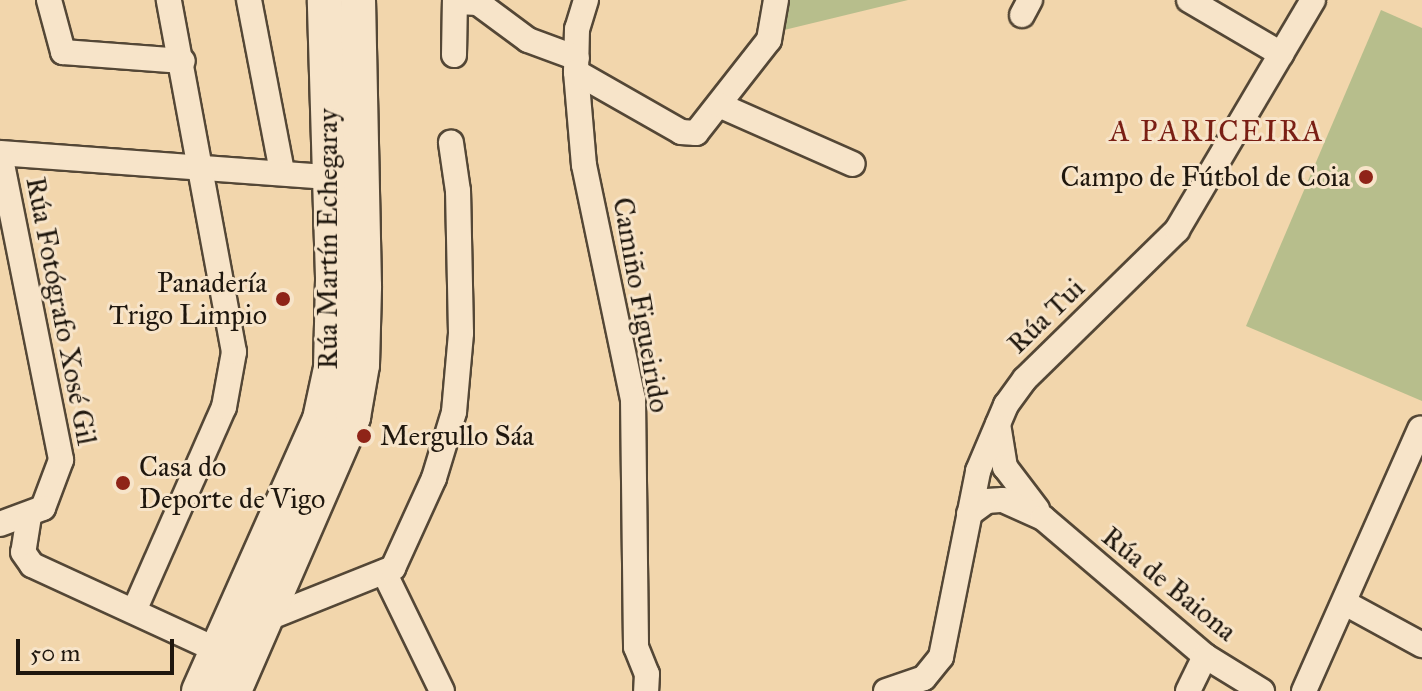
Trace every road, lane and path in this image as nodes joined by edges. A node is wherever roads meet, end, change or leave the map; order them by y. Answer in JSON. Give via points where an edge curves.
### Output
{"nodes":[{"id":1,"x":49,"y":0,"type":"edge"},
{"id":2,"x":169,"y":0,"type":"edge"},
{"id":3,"x":249,"y":0,"type":"edge"},
{"id":4,"x":325,"y":0,"type":"edge"},
{"id":5,"x":358,"y":0,"type":"edge"},
{"id":6,"x":586,"y":0,"type":"edge"},
{"id":7,"x":776,"y":0,"type":"edge"},
{"id":8,"x":1189,"y":0,"type":"edge"},
{"id":9,"x":1313,"y":0,"type":"edge"},
{"id":10,"x":456,"y":1,"type":"edge"},
{"id":11,"x":1281,"y":54,"type":"junction"},
{"id":12,"x":454,"y":55,"type":"dead end"},
{"id":13,"x":183,"y":61,"type":"junction"},
{"id":14,"x":576,"y":65,"type":"junction"},
{"id":15,"x":719,"y":105,"type":"junction"},
{"id":16,"x":451,"y":143,"type":"dead end"},
{"id":17,"x":0,"y":153,"type":"edge"},
{"id":18,"x":202,"y":164,"type":"junction"},
{"id":19,"x":853,"y":164,"type":"dead end"},
{"id":20,"x":282,"y":171,"type":"junction"},
{"id":21,"x":330,"y":177,"type":"junction"},
{"id":22,"x":998,"y":424,"type":"junction"},
{"id":23,"x":1420,"y":429,"type":"edge"},
{"id":24,"x":969,"y":514,"type":"junction"},
{"id":25,"x":29,"y":516,"type":"junction"},
{"id":26,"x":1043,"y":518,"type":"junction"},
{"id":27,"x":0,"y":524,"type":"edge"},
{"id":28,"x":384,"y":572,"type":"junction"},
{"id":29,"x":1345,"y":603,"type":"junction"},
{"id":30,"x":134,"y":611,"type":"junction"},
{"id":31,"x":268,"y":618,"type":"junction"},
{"id":32,"x":1422,"y":645,"type":"edge"},
{"id":33,"x":217,"y":650,"type":"junction"},
{"id":34,"x":1205,"y":656,"type":"junction"},
{"id":35,"x":199,"y":691,"type":"edge"},
{"id":36,"x":234,"y":691,"type":"edge"},
{"id":37,"x":442,"y":691,"type":"edge"},
{"id":38,"x":646,"y":691,"type":"edge"},
{"id":39,"x":886,"y":691,"type":"edge"},
{"id":40,"x":1188,"y":691,"type":"edge"},
{"id":41,"x":1262,"y":691,"type":"edge"},
{"id":42,"x":1304,"y":691,"type":"edge"}],
"edges":[{"from":1,"to":13,"type":"street","via":[[63,52]]},
{"from":2,"to":13,"type":"street"},
{"from":3,"to":20,"type":"street"},
{"from":4,"to":21,"type":"main road","name":"Rúa Martín Echegaray"},
{"from":5,"to":31,"type":"main road","name":"Rúa Martín Echegaray","via":[[362,365],[353,417],[336,464]]},
{"from":6,"to":14,"type":"street","name":"Camiño Figueirido","via":[[577,29]]},
{"from":7,"to":15,"type":"street","via":[[769,40]]},
{"from":8,"to":11,"type":"street"},
{"from":9,"to":11,"type":"street","name":"Rúa Tui"},
{"from":10,"to":12,"type":"street"},
{"from":10,"to":14,"type":"street","via":[[478,3],[528,40]]},
{"from":11,"to":22,"type":"street","name":"Rúa Tui","via":[[1184,220],[1025,379]]},
{"from":13,"to":18,"type":"street"},
{"from":14,"to":15,"type":"street","via":[[681,132],[696,133]]},
{"from":14,"to":38,"type":"street","name":"Camiño Figueirido","via":[[584,165],[633,399],[636,647],[647,674]]},
{"from":15,"to":19,"type":"street"},
{"from":16,"to":28,"type":"street","via":[[458,191],[461,333],[454,412],[434,478],[393,568]]},
{"from":17,"to":18,"type":"street"},
{"from":17,"to":25,"type":"street","name":"Rúa Fotógrafo Xosé Gil","via":[[61,460],[43,508]]},
{"from":18,"to":20,"type":"street"},
{"from":18,"to":30,"type":"street","via":[[234,352],[231,380]]},
{"from":20,"to":21,"type":"street"},
{"from":21,"to":33,"type":"main road","name":"Rúa Martín Echegaray","via":[[331,353],[320,419]]},
{"from":22,"to":24,"type":"street","name":"Rúa Tui","via":[[983,453]]},
{"from":22,"to":26,"type":"street","name":"Rúa de Baiona","via":[[1005,467]]},
{"from":23,"to":29,"type":"street"},
{"from":24,"to":26,"type":"street","name":"Rúa de Baiona","via":[[987,501],[1003,500]]},
{"from":24,"to":39,"type":"street","name":"Rúa Tui","via":[[941,657],[924,678]]},
{"from":25,"to":27,"type":"street"},
{"from":25,"to":30,"type":"street","via":[[23,552],[32,565]]},
{"from":26,"to":34,"type":"street","name":"Rúa de Baiona"},
{"from":28,"to":31,"type":"street"},
{"from":28,"to":37,"type":"street"},
{"from":29,"to":32,"type":"street"},
{"from":29,"to":42,"type":"street"},
{"from":30,"to":33,"type":"street"},
{"from":31,"to":36,"type":"main road","name":"Rúa Martín Echegaray"},
{"from":33,"to":35,"type":"main road","name":"Rúa Martín Echegaray"},
{"from":34,"to":40,"type":"street"},
{"from":34,"to":41,"type":"street","name":"Rúa de Baiona"}]}
